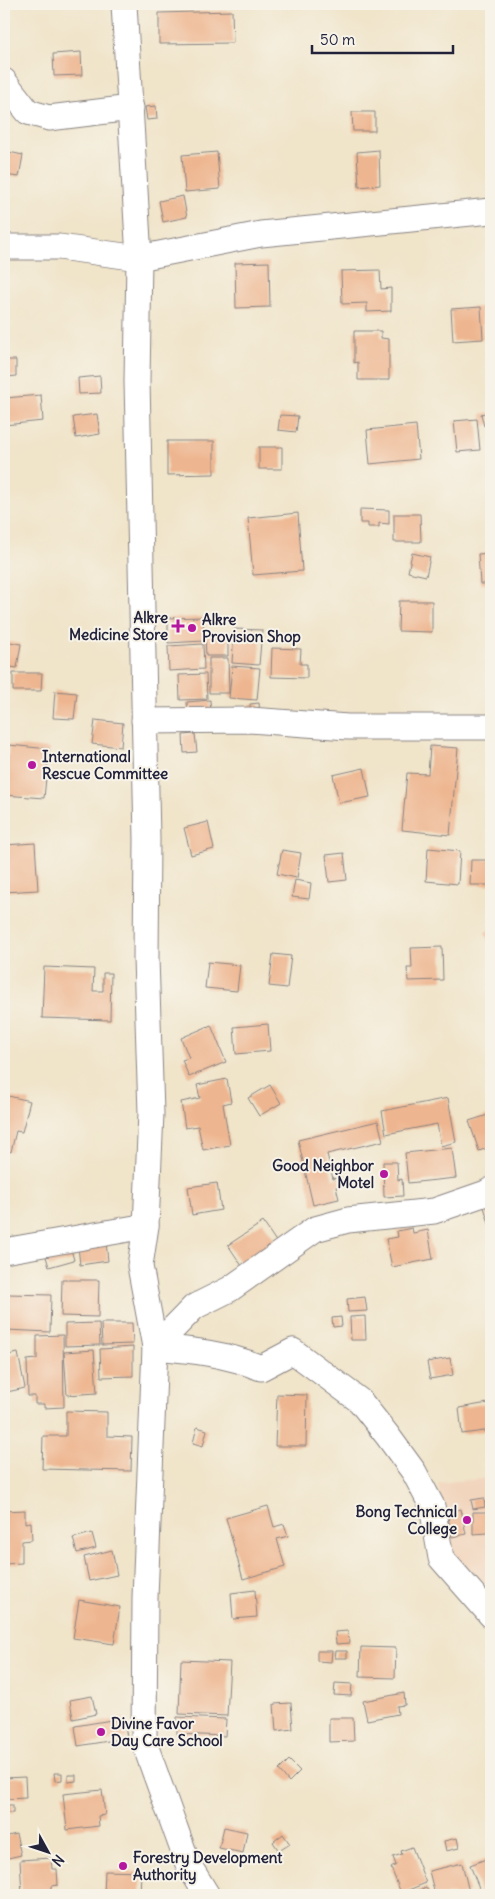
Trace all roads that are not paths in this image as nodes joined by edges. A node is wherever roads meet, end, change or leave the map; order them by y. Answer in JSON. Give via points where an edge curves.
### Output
{"nodes":[{"id":1,"x":124,"y":4,"type":"edge"},
{"id":2,"x":4,"y":81,"type":"edge"},
{"id":3,"x":131,"y":108,"type":"junction"},
{"id":4,"x":491,"y":211,"type":"edge"},
{"id":5,"x":4,"y":247,"type":"edge"},
{"id":6,"x":139,"y":258,"type":"junction"},
{"id":7,"x":144,"y":721,"type":"junction"},
{"id":8,"x":491,"y":727,"type":"edge"},
{"id":9,"x":491,"y":1190,"type":"edge"},
{"id":10,"x":146,"y":1226,"type":"junction"},
{"id":11,"x":4,"y":1251,"type":"edge"},
{"id":12,"x":155,"y":1347,"type":"junction"},
{"id":13,"x":491,"y":1615,"type":"edge"},
{"id":14,"x":207,"y":1895,"type":"edge"}],
"edges":[{"from":1,"to":3,"type":"street"},
{"from":2,"to":3,"type":"street","via":[[28,112],[49,118]]},
{"from":3,"to":6,"type":"street"},
{"from":4,"to":6,"type":"street","via":[[261,234]]},
{"from":5,"to":6,"type":"street","via":[[59,247]]},
{"from":6,"to":7,"type":"street","via":[[137,381]]},
{"from":7,"to":8,"type":"street","via":[[250,720],[348,728]]},
{"from":7,"to":10,"type":"street","via":[[151,1113]]},
{"from":9,"to":12,"type":"street","via":[[434,1211],[348,1220],[315,1229],[230,1289],[194,1307]]},
{"from":10,"to":11,"type":"street"},
{"from":10,"to":12,"type":"street","via":[[140,1266]]},
{"from":12,"to":13,"type":"street","via":[[202,1351],[261,1368],[293,1350],[360,1401],[414,1472],[432,1506],[441,1558]]},
{"from":12,"to":14,"type":"street","via":[[146,1579],[144,1742],[188,1864]]}]}
